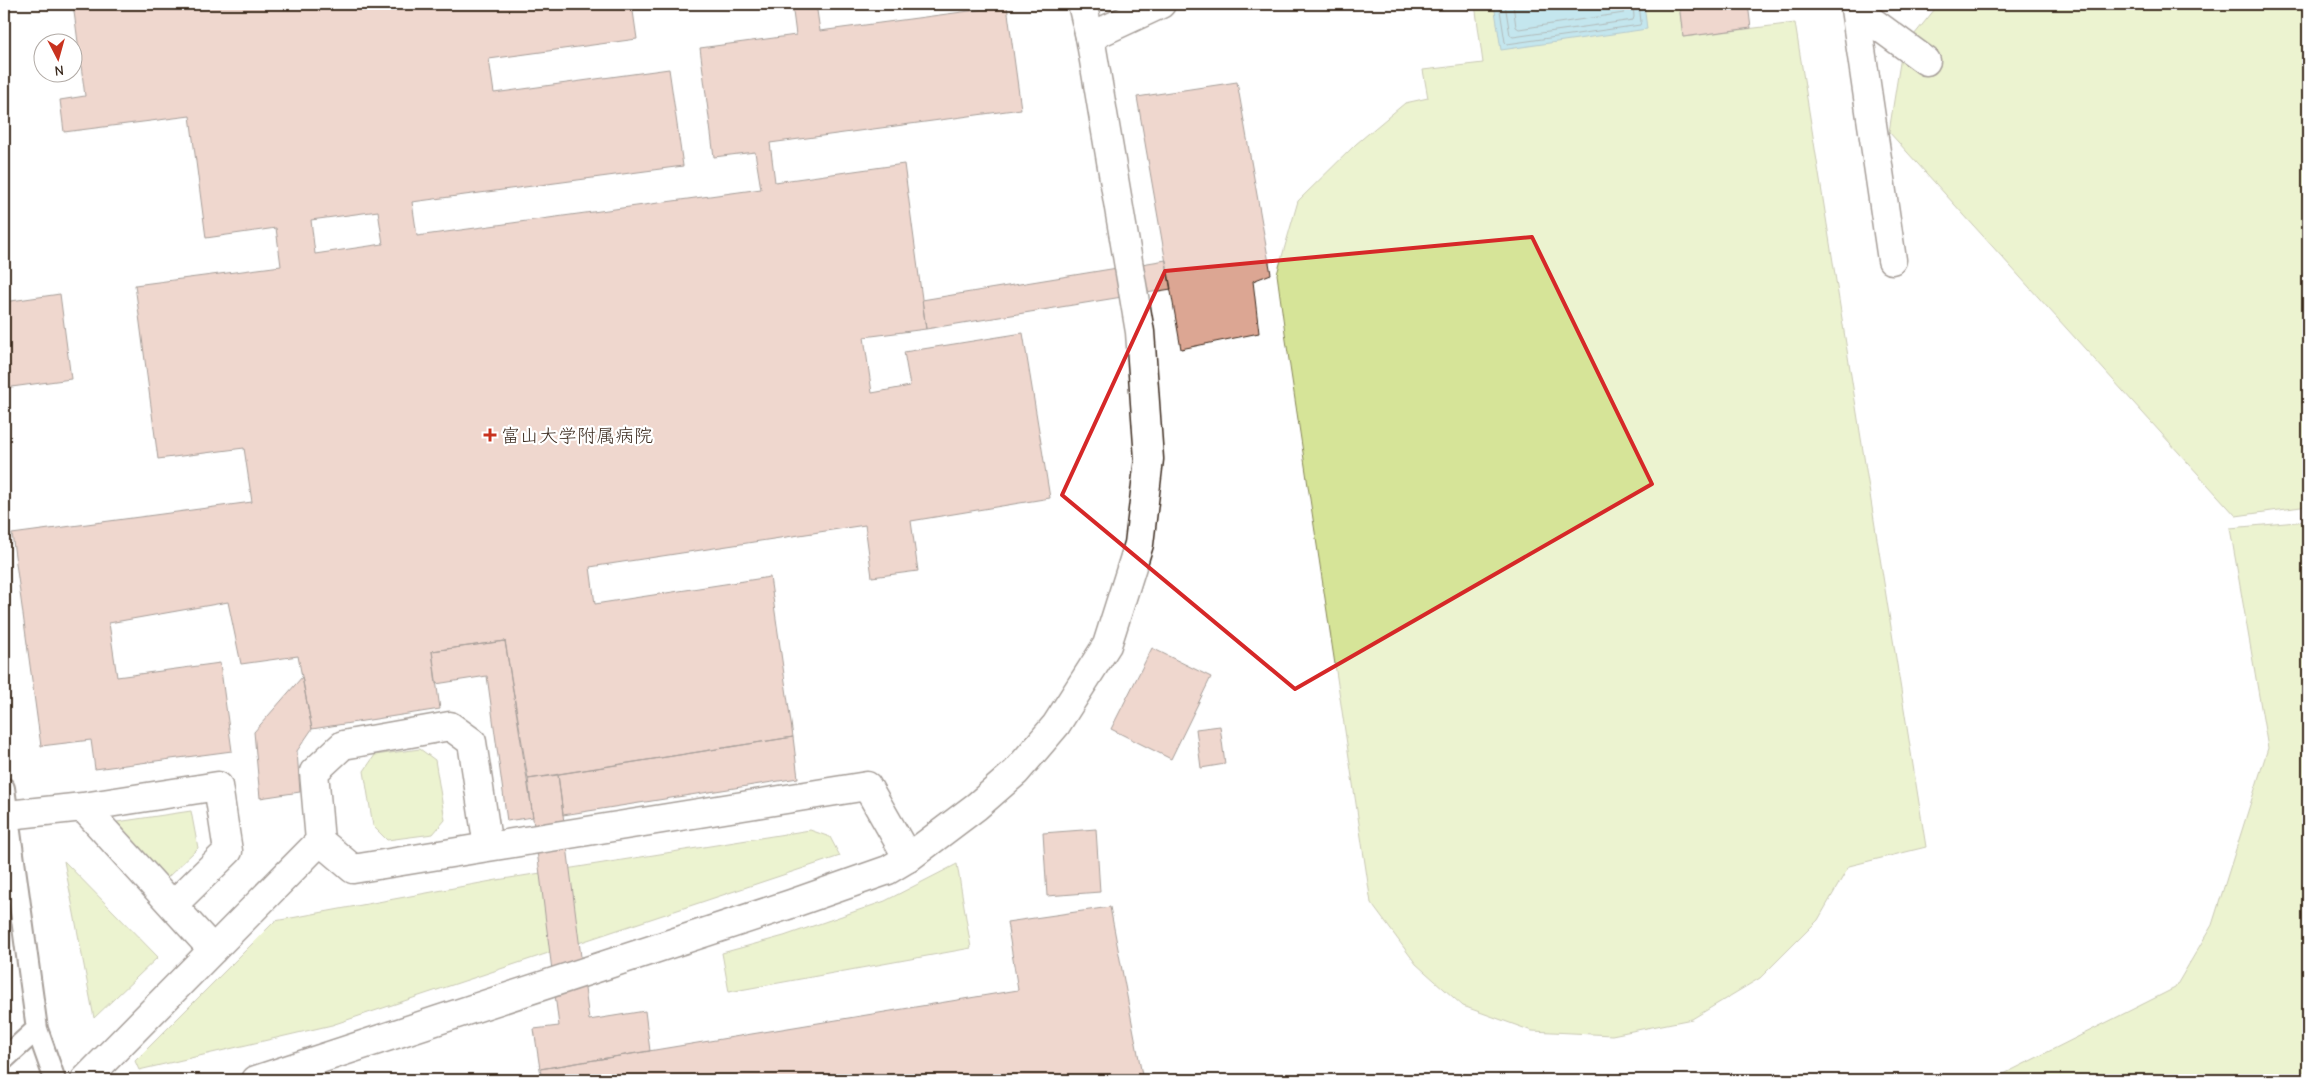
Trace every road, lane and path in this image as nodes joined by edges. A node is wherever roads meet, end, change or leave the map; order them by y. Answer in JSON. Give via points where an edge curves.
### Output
{"nodes":[{"id":1,"x":1082,"y":4,"type":"edge"},
{"id":2,"x":1161,"y":4,"type":"edge"},
{"id":3,"x":1851,"y":6,"type":"edge"},
{"id":4,"x":1090,"y":38,"type":"junction"},
{"id":5,"x":1926,"y":61,"type":"dead end"},
{"id":6,"x":1892,"y":260,"type":"dead end"},
{"id":7,"x":4,"y":788,"type":"edge"},
{"id":8,"x":83,"y":807,"type":"junction"},
{"id":9,"x":8,"y":815,"type":"junction"},
{"id":10,"x":320,"y":842,"type":"junction"},
{"id":11,"x":488,"y":847,"type":"junction"},
{"id":12,"x":908,"y":858,"type":"junction"},
{"id":13,"x":173,"y":905,"type":"junction"},
{"id":14,"x":213,"y":950,"type":"junction"},
{"id":15,"x":37,"y":1029,"type":"junction"},
{"id":16,"x":4,"y":1059,"type":"edge"},
{"id":17,"x":55,"y":1080,"type":"edge"},
{"id":18,"x":85,"y":1080,"type":"edge"},
{"id":19,"x":256,"y":1080,"type":"edge"}],
"edges":[{"from":1,"to":4,"type":"street"},
{"from":2,"to":4,"type":"street"},
{"from":3,"to":5,"type":"street"},
{"from":3,"to":6,"type":"street"},
{"from":4,"to":12,"type":"street","via":[[1140,332],[1150,459],[1139,544],[1106,645],[1056,725],[1010,777]]},
{"from":7,"to":9,"type":"lane"},
{"from":8,"to":9,"type":"street"},
{"from":8,"to":13,"type":"street"},
{"from":8,"to":13,"type":"street","via":[[218,786],[228,851]]},
{"from":9,"to":15,"type":"lane"},
{"from":10,"to":11,"type":"street","via":[[353,869]]},
{"from":10,"to":11,"type":"street","via":[[314,772],[343,745],[450,726],[472,742]]},
{"from":10,"to":14,"type":"street"},
{"from":11,"to":12,"type":"street","via":[[866,786]]},
{"from":12,"to":19,"type":"street","via":[[888,870],[791,904]]},
{"from":13,"to":14,"type":"street"},
{"from":14,"to":18,"type":"street"},
{"from":15,"to":16,"type":"lane"},
{"from":15,"to":17,"type":"lane"}]}
